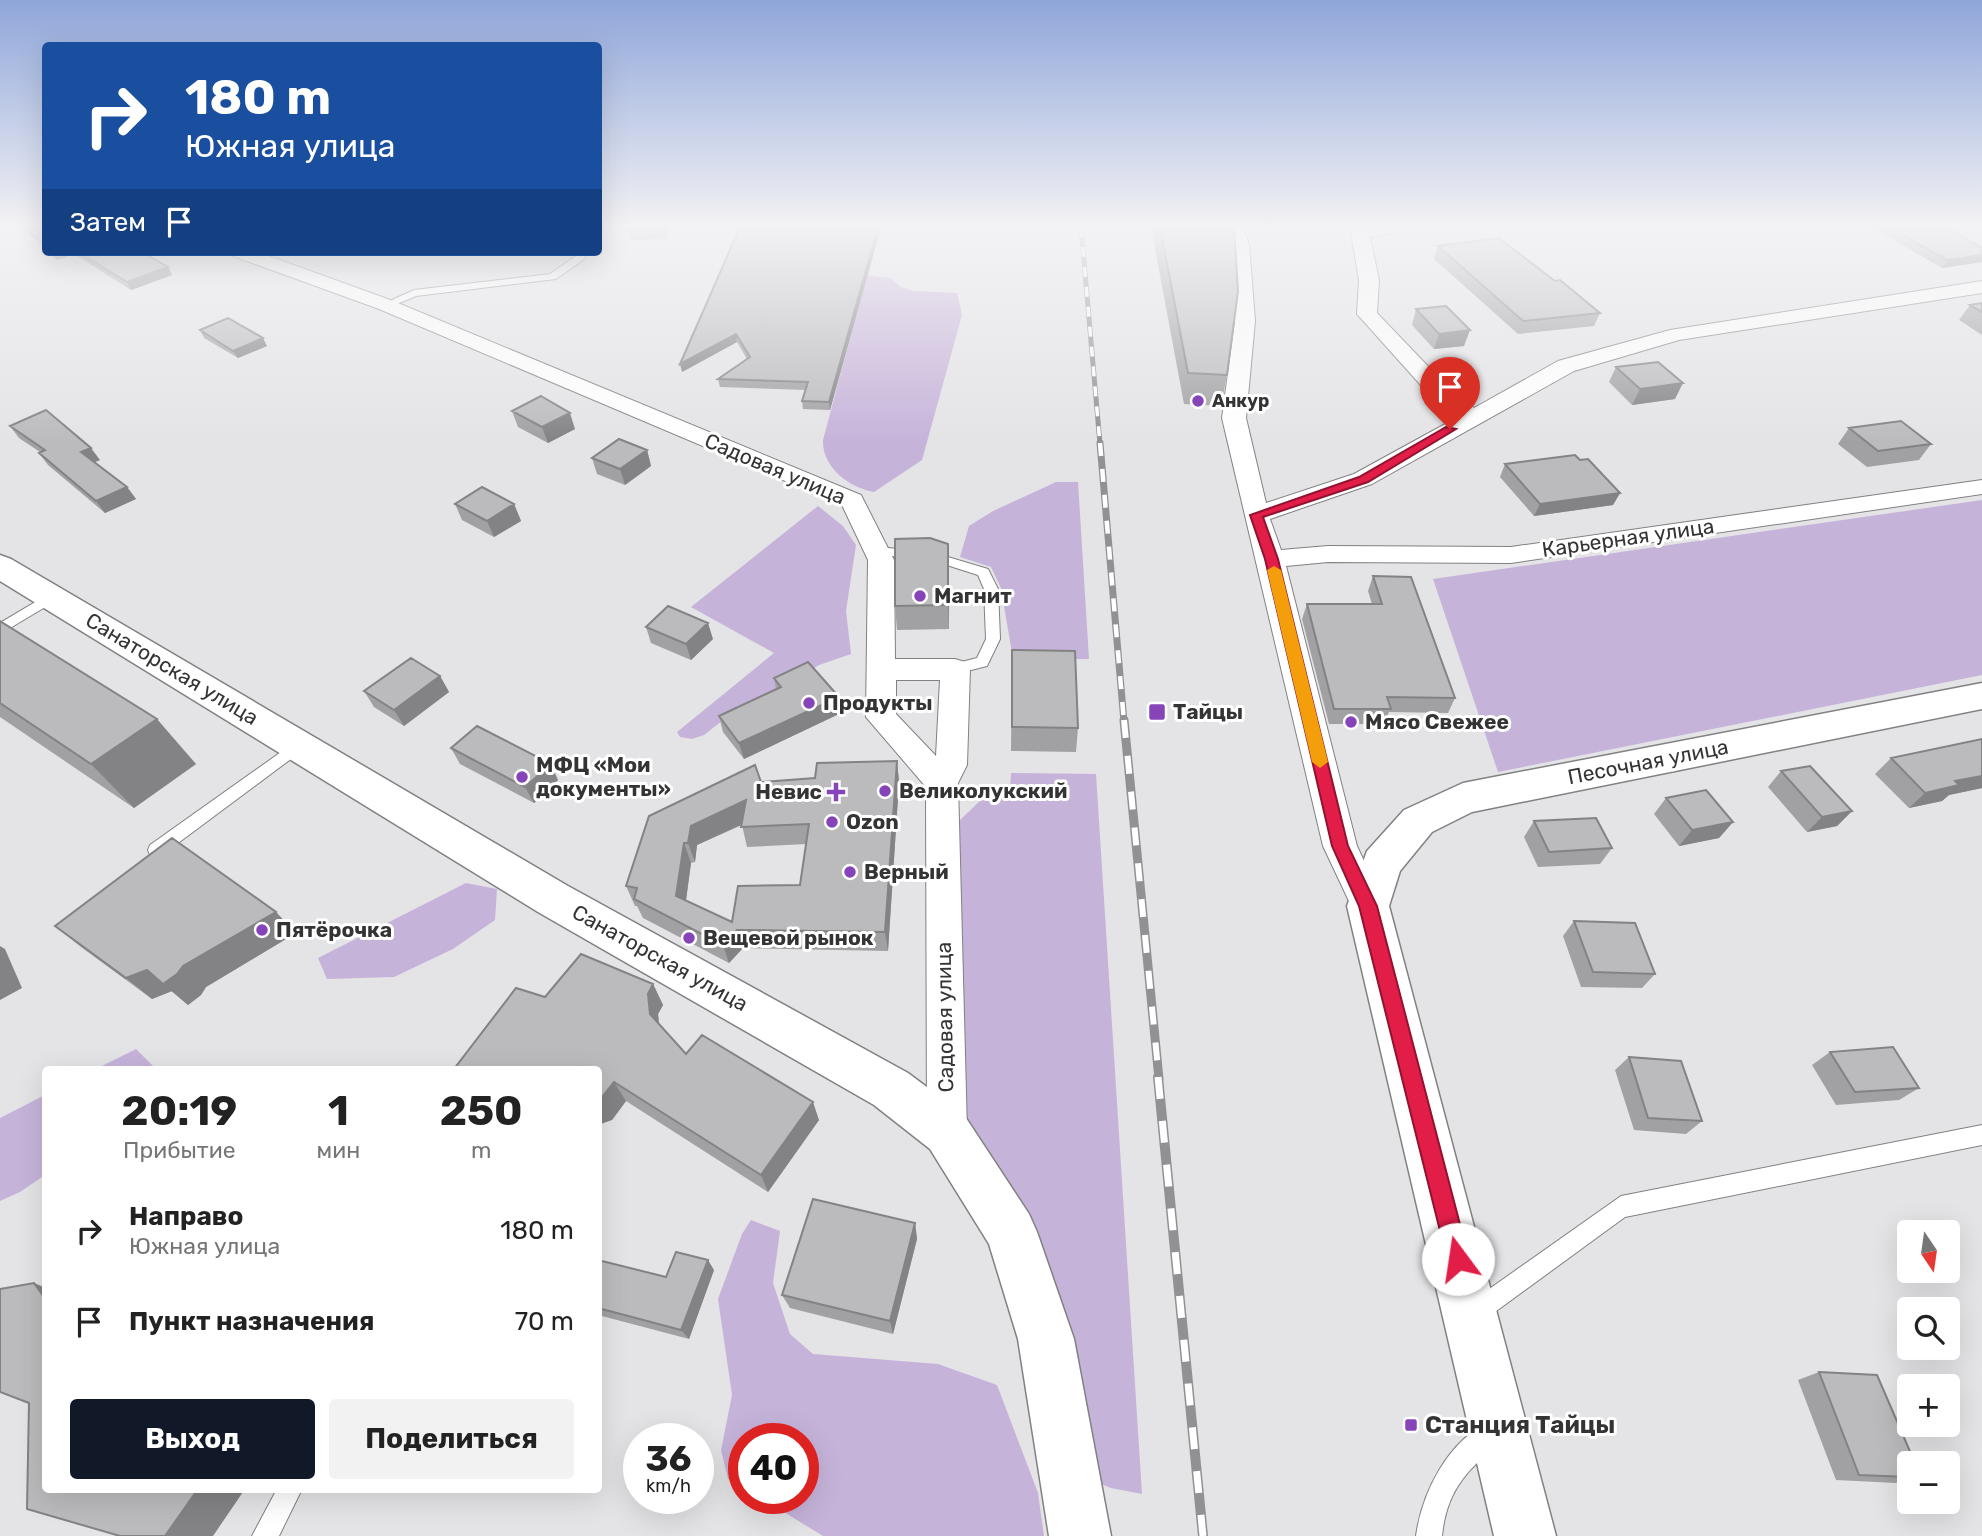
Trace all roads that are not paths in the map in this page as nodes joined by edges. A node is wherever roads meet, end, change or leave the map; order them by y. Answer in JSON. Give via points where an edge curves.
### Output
{"nodes":[{"id":1,"x":371,"y":299,"type":"edge"},
{"id":2,"x":400,"y":299,"type":"edge"},
{"id":3,"x":1244,"y":299,"type":"edge"},
{"id":4,"x":1368,"y":299,"type":"edge"},
{"id":5,"x":1906,"y":299,"type":"edge"},
{"id":6,"x":386,"y":304,"type":"junction"},
{"id":7,"x":1472,"y":417,"type":"junction"},
{"id":8,"x":1982,"y":487,"type":"edge"},
{"id":9,"x":1256,"y":515,"type":"junction"},
{"id":10,"x":877,"y":551,"type":"junction"},
{"id":11,"x":1271,"y":559,"type":"junction"},
{"id":12,"x":0,"y":566,"type":"edge"},
{"id":13,"x":52,"y":597,"type":"junction"},
{"id":14,"x":0,"y":629,"type":"edge"},
{"id":15,"x":955,"y":669,"type":"junction"},
{"id":16,"x":880,"y":670,"type":"junction"},
{"id":17,"x":1982,"y":696,"type":"edge"},
{"id":18,"x":298,"y":746,"type":"junction"},
{"id":19,"x":942,"y":783,"type":"junction"},
{"id":20,"x":139,"y":863,"type":"edge"},
{"id":21,"x":1368,"y":906,"type":"junction"},
{"id":22,"x":947,"y":1132,"type":"junction"},
{"id":23,"x":1982,"y":1135,"type":"edge"},
{"id":24,"x":1472,"y":1315,"type":"junction"},
{"id":25,"x":1499,"y":1427,"type":"junction"},
{"id":26,"x":288,"y":1493,"type":"edge"},
{"id":27,"x":265,"y":1536,"type":"edge"},
{"id":28,"x":1080,"y":1536,"type":"edge"},
{"id":29,"x":1429,"y":1536,"type":"edge"},
{"id":30,"x":1525,"y":1536,"type":"edge"}],
"edges":[{"from":1,"to":6,"type":"street","name":"Садовая улица"},
{"from":2,"to":6,"type":"lane"},
{"from":3,"to":9,"type":"street","via":[[1234,418]]},
{"from":4,"to":7,"type":"street","via":[[1367,314],[1435,387]]},
{"from":5,"to":7,"type":"street","via":[[1677,334],[1566,366]]},
{"from":6,"to":10,"type":"street","name":"Садовая улица","via":[[852,499]]},
{"from":7,"to":9,"type":"street","via":[[1363,479]]},
{"from":8,"to":11,"type":"street","name":"Карьерная улица","via":[[1511,555],[1328,554]]},
{"from":9,"to":11,"type":"street"},
{"from":10,"to":15,"type":"lane","via":[[916,552],[983,572],[990,589],[993,639],[982,662]]},
{"from":10,"to":16,"type":"street","name":"Садовая улица","via":[[881,560]]},
{"from":11,"to":21,"type":"street","via":[[1340,846]]},
{"from":12,"to":13,"type":"street","name":"Санаторская улица"},
{"from":13,"to":14,"type":"lane"},
{"from":13,"to":18,"type":"street","name":"Санаторская улица"},
{"from":15,"to":16,"type":"street"},
{"from":15,"to":19,"type":"street","via":[[951,765]]},
{"from":16,"to":19,"type":"street","name":"Садовая улица","via":[[881,717]]},
{"from":17,"to":21,"type":"street","name":"Песочная улица","via":[[1463,798],[1418,821],[1382,863]]},
{"from":18,"to":20,"type":"lane"},
{"from":18,"to":22,"type":"street","name":"Санаторская улица","via":[[553,899],[891,1089]]},
{"from":19,"to":22,"type":"street","name":"Садовая улица"},
{"from":21,"to":24,"type":"street"},
{"from":22,"to":28,"type":"street","name":"Санаторская улица","via":[[1011,1232],[1019,1255],[1046,1339]]},
{"from":23,"to":24,"type":"lane","via":[[1621,1207]]},
{"from":24,"to":25,"type":"street"},
{"from":25,"to":29,"type":"lane","via":[[1458,1461],[1431,1510]]},
{"from":25,"to":30,"type":"street"},
{"from":26,"to":27,"type":"lane"}]}
